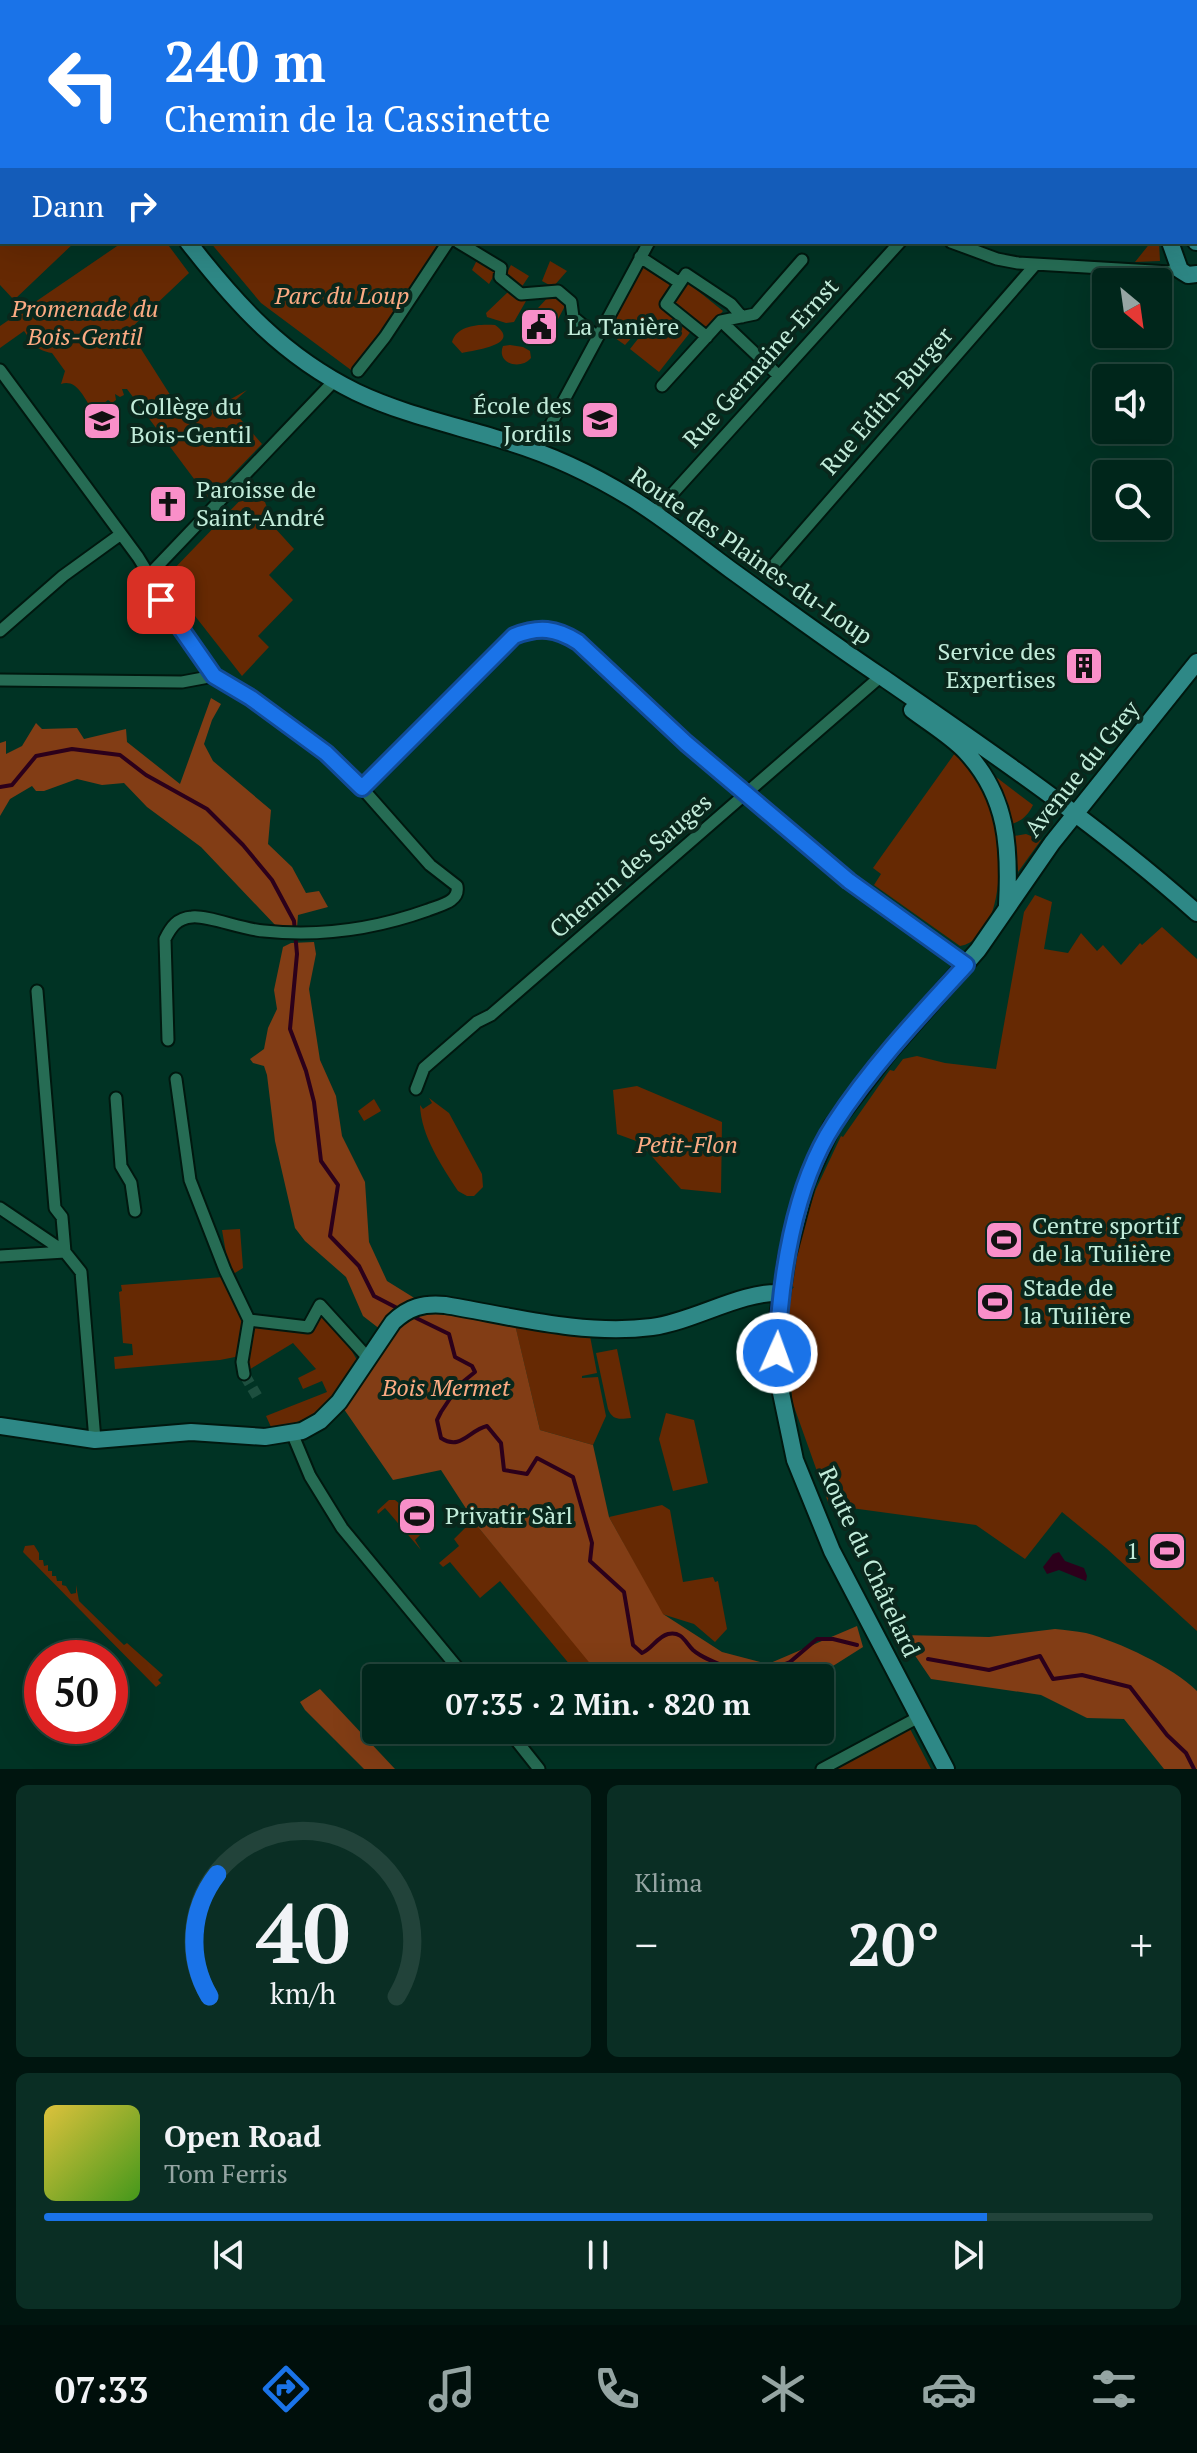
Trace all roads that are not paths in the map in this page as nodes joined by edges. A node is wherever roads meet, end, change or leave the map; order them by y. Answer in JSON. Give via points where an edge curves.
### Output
{"nodes":[{"id":1,"x":190,"y":244,"type":"edge"},
{"id":2,"x":447,"y":244,"type":"edge"},
{"id":3,"x":461,"y":244,"type":"edge"},
{"id":4,"x":648,"y":244,"type":"edge"},
{"id":5,"x":898,"y":244,"type":"edge"},
{"id":6,"x":956,"y":244,"type":"edge"},
{"id":7,"x":1177,"y":251,"type":"edge"},
{"id":8,"x":640,"y":257,"type":"junction"},
{"id":9,"x":802,"y":260,"type":"dead end"},
{"id":10,"x":1035,"y":265,"type":"junction"},
{"id":11,"x":1197,"y":274,"type":"edge"},
{"id":12,"x":680,"y":283,"type":"junction"},
{"id":13,"x":742,"y":317,"type":"junction"},
{"id":14,"x":721,"y":321,"type":"junction"},
{"id":15,"x":596,"y":336,"type":"junction"},
{"id":16,"x":707,"y":337,"type":"junction"},
{"id":17,"x":0,"y":370,"type":"edge"},
{"id":18,"x":358,"y":371,"type":"dead end"},
{"id":19,"x":779,"y":376,"type":"junction"},
{"id":20,"x":335,"y":380,"type":"junction"},
{"id":21,"x":662,"y":386,"type":"dead end"},
{"id":22,"x":536,"y":452,"type":"junction"},
{"id":23,"x":655,"y":513,"type":"junction"},
{"id":24,"x":121,"y":534,"type":"junction"},
{"id":25,"x":772,"y":567,"type":"dead end"},
{"id":26,"x":149,"y":575,"type":"junction"},
{"id":27,"x":0,"y":631,"type":"edge"},
{"id":28,"x":1197,"y":662,"type":"edge"},
{"id":29,"x":214,"y":676,"type":"junction"},
{"id":30,"x":880,"y":677,"type":"junction"},
{"id":31,"x":0,"y":680,"type":"edge"},
{"id":32,"x":362,"y":788,"type":"junction"},
{"id":33,"x":747,"y":795,"type":"junction"},
{"id":34,"x":1074,"y":815,"type":"junction"},
{"id":35,"x":1006,"y":907,"type":"junction"},
{"id":36,"x":1197,"y":913,"type":"edge"},
{"id":37,"x":966,"y":965,"type":"junction"},
{"id":38,"x":37,"y":991,"type":"dead end"},
{"id":39,"x":168,"y":1040,"type":"dead end"},
{"id":40,"x":176,"y":1079,"type":"dead end"},
{"id":41,"x":416,"y":1089,"type":"dead end"},
{"id":42,"x":116,"y":1098,"type":"dead end"},
{"id":43,"x":0,"y":1208,"type":"edge"},
{"id":44,"x":135,"y":1211,"type":"dead end"},
{"id":45,"x":65,"y":1252,"type":"junction"},
{"id":46,"x":0,"y":1256,"type":"edge"},
{"id":47,"x":781,"y":1293,"type":"junction"},
{"id":48,"x":249,"y":1320,"type":"junction"},
{"id":49,"x":368,"y":1358,"type":"junction"},
{"id":50,"x":244,"y":1374,"type":"tunnel mouth"},
{"id":51,"x":0,"y":1426,"type":"edge"},
{"id":52,"x":292,"y":1433,"type":"junction"},
{"id":53,"x":95,"y":1440,"type":"junction"},
{"id":54,"x":454,"y":1664,"type":"edge"},
{"id":55,"x":919,"y":1717,"type":"junction"},
{"id":56,"x":519,"y":1744,"type":"edge"},
{"id":57,"x":539,"y":1769,"type":"edge"},
{"id":58,"x":822,"y":1769,"type":"edge"},
{"id":59,"x":946,"y":1769,"type":"edge"}],
"edges":[{"from":1,"to":20,"type":"main road","name":"Route des Plaines-du-Loup","via":[[249,316]]},
{"from":2,"to":18,"type":"street"},
{"from":3,"to":15,"type":"street","via":[[501,268],[500,277],[521,294],[558,291],[571,302],[573,317]]},
{"from":4,"to":8,"type":"street"},
{"from":5,"to":19,"type":"street","name":"Rue Germaine-Ernst"},
{"from":6,"to":10,"type":"street","via":[[997,259]]},
{"from":7,"to":10,"type":"street","via":[[1170,272]]},
{"from":7,"to":11,"type":"main road","via":[[1188,275]]},
{"from":8,"to":12,"type":"street"},
{"from":8,"to":15,"type":"street"},
{"from":9,"to":13,"type":"street","via":[[755,314]]},
{"from":10,"to":25,"type":"street","name":"Rue Edith-Burger"},
{"from":12,"to":13,"type":"street","via":[[686,274]]},
{"from":12,"to":16,"type":"street","via":[[666,304]]},
{"from":13,"to":14,"type":"street"},
{"from":14,"to":16,"type":"street"},
{"from":14,"to":19,"type":"street"},
{"from":15,"to":22,"type":"street"},
{"from":16,"to":21,"type":"street"},
{"from":17,"to":24,"type":"street"},
{"from":19,"to":23,"type":"street","name":"Rue Germaine-Ernst"},
{"from":20,"to":22,"type":"main road","name":"Route des Plaines-du-Loup","via":[[387,405]]},
{"from":20,"to":26,"type":"street"},
{"from":22,"to":23,"type":"main road","name":"Route des Plaines-du-Loup"},
{"from":23,"to":30,"type":"main road","name":"Route des Plaines-du-Loup"},
{"from":24,"to":26,"type":"street"},
{"from":24,"to":27,"type":"street"},
{"from":26,"to":29,"type":"street","via":[[151,586]]},
{"from":28,"to":34,"type":"main road","name":"Avenue du Grey"},
{"from":29,"to":31,"type":"street","via":[[182,682]]},
{"from":29,"to":32,"type":"street","via":[[326,753]]},
{"from":30,"to":33,"type":"street","name":"Chemin des Sauges"},
{"from":30,"to":34,"type":"main road","name":"Route des Plaines-du-Loup"},
{"from":30,"to":35,"type":"main road","name":"Route des Plaines-du-Loup","via":[[888,692],[964,750],[991,788],[1006,831]]},
{"from":32,"to":33,"type":"street","via":[[514,636],[541,628],[578,642]]},
{"from":32,"to":39,"type":"street","via":[[430,865],[457,886],[455,899],[401,920],[350,931],[281,932],[183,918],[165,939]]},
{"from":33,"to":37,"type":"street","via":[[849,881]]},
{"from":33,"to":41,"type":"street","name":"Chemin des Sauges","via":[[424,1068]]},
{"from":34,"to":35,"type":"main road","name":"Avenue du Grey"},
{"from":34,"to":36,"type":"main road","name":"Route des Plaines-du-Loup"},
{"from":35,"to":37,"type":"main road","name":"Route du Châtelard"},
{"from":37,"to":47,"type":"main road","name":"Route du Châtelard","via":[[832,1126],[807,1181]]},
{"from":38,"to":45,"type":"street","via":[[55,1208],[62,1217]]},
{"from":40,"to":48,"type":"street","via":[[190,1180]]},
{"from":42,"to":44,"type":"street","via":[[121,1166],[131,1183]]},
{"from":43,"to":45,"type":"street"},
{"from":45,"to":46,"type":"street"},
{"from":45,"to":53,"type":"street","via":[[83,1276]]},
{"from":47,"to":49,"type":"main road","via":[[761,1292],[677,1322],[623,1329],[424,1304],[393,1322]]},
{"from":47,"to":55,"type":"main road","name":"Route du Châtelard","via":[[777,1353],[795,1460],[832,1551]]},
{"from":48,"to":49,"type":"street","via":[[308,1327],[320,1305]]},
{"from":48,"to":50,"type":"street"},
{"from":49,"to":52,"type":"main road","via":[[327,1416]]},
{"from":51,"to":53,"type":"main road"},
{"from":52,"to":53,"type":"main road","via":[[265,1437],[191,1432]]},
{"from":52,"to":54,"type":"street","via":[[310,1476],[342,1528]]},
{"from":55,"to":58,"type":"street"},
{"from":55,"to":59,"type":"main road","name":"Route du Châtelard"},
{"from":56,"to":57,"type":"street"}]}
